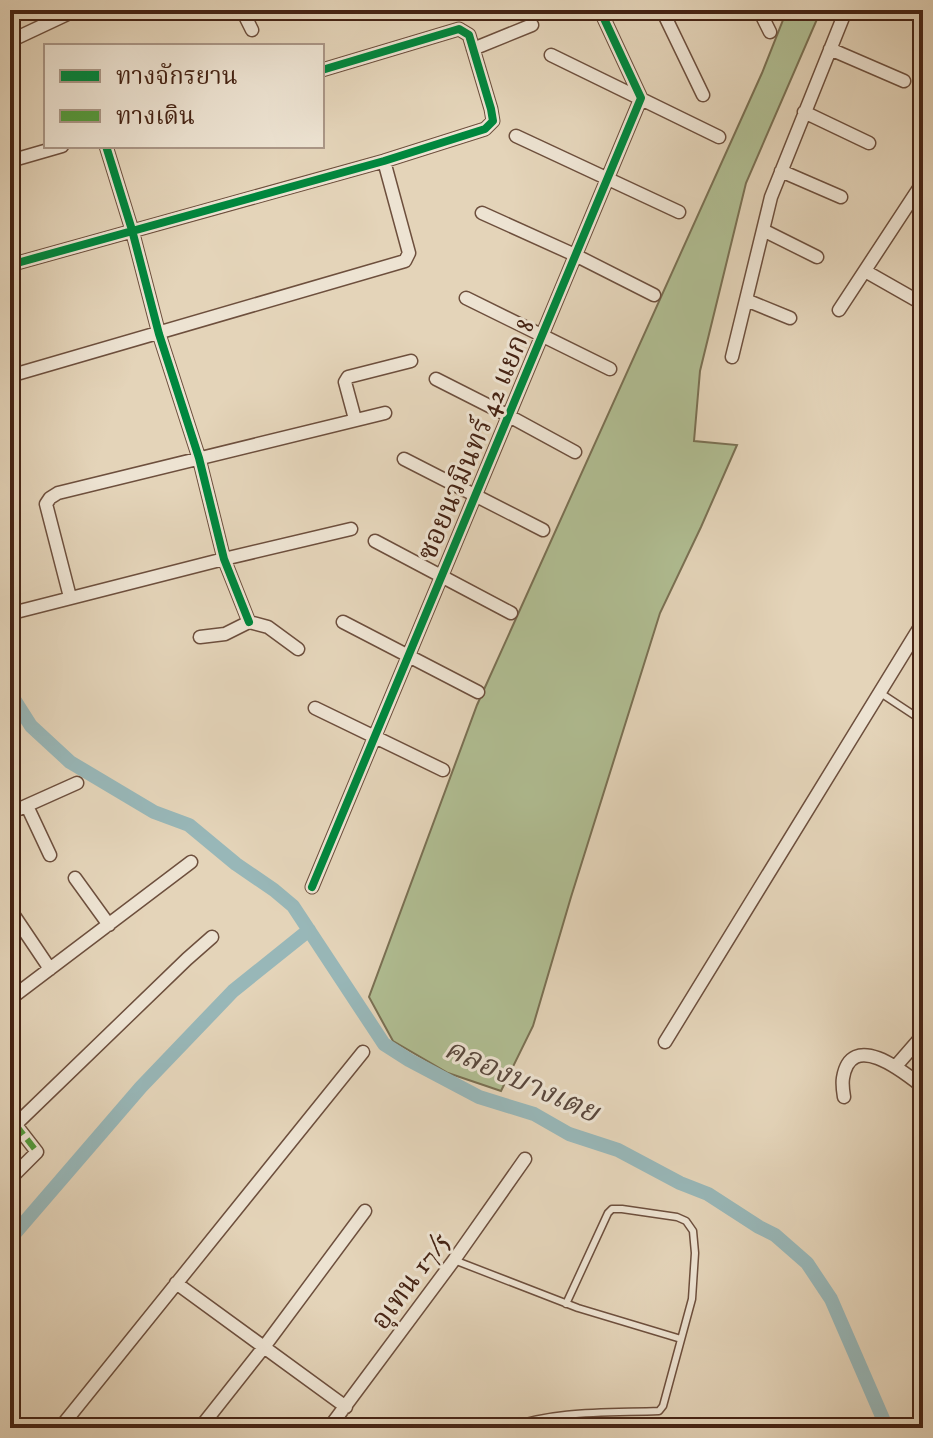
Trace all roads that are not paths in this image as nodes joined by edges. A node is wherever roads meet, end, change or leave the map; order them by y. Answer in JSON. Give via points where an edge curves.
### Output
{"nodes":[{"id":1,"x":76,"y":10,"type":"edge"},
{"id":2,"x":242,"y":10,"type":"edge"},
{"id":3,"x":600,"y":10,"type":"edge"},
{"id":4,"x":662,"y":10,"type":"edge"},
{"id":5,"x":759,"y":10,"type":"edge"},
{"id":6,"x":846,"y":10,"type":"edge"},
{"id":7,"x":915,"y":10,"type":"edge"},
{"id":8,"x":923,"y":14,"type":"edge"},
{"id":9,"x":532,"y":25,"type":"dead end"},
{"id":10,"x":252,"y":30,"type":"dead end"},
{"id":11,"x":770,"y":32,"type":"dead end"},
{"id":12,"x":10,"y":41,"type":"edge"},
{"id":13,"x":473,"y":49,"type":"junction"},
{"id":14,"x":830,"y":49,"type":"junction"},
{"id":15,"x":551,"y":55,"type":"dead end"},
{"id":16,"x":324,"y":69,"type":"edge"},
{"id":17,"x":904,"y":81,"type":"dead end"},
{"id":18,"x":703,"y":95,"type":"dead end"},
{"id":19,"x":641,"y":98,"type":"junction"},
{"id":20,"x":804,"y":112,"type":"junction"},
{"id":21,"x":516,"y":136,"type":"dead end"},
{"id":22,"x":719,"y":137,"type":"dead end"},
{"id":23,"x":869,"y":143,"type":"dead end"},
{"id":24,"x":55,"y":148,"type":"edge"},
{"id":25,"x":107,"y":148,"type":"edge"},
{"id":26,"x":10,"y":161,"type":"edge"},
{"id":27,"x":384,"y":161,"type":"junction"},
{"id":28,"x":781,"y":171,"type":"junction"},
{"id":29,"x":607,"y":178,"type":"junction"},
{"id":30,"x":923,"y":182,"type":"edge"},
{"id":31,"x":841,"y":197,"type":"dead end"},
{"id":32,"x":918,"y":202,"type":"edge"},
{"id":33,"x":679,"y":212,"type":"dead end"},
{"id":34,"x":482,"y":213,"type":"dead end"},
{"id":35,"x":132,"y":230,"type":"junction"},
{"id":36,"x":763,"y":230,"type":"junction"},
{"id":37,"x":575,"y":255,"type":"junction"},
{"id":38,"x":817,"y":257,"type":"dead end"},
{"id":39,"x":10,"y":265,"type":"edge"},
{"id":40,"x":865,"y":271,"type":"junction"},
{"id":41,"x":654,"y":295,"type":"dead end"},
{"id":42,"x":466,"y":298,"type":"dead end"},
{"id":43,"x":746,"y":300,"type":"junction"},
{"id":44,"x":923,"y":304,"type":"edge"},
{"id":45,"x":839,"y":310,"type":"dead end"},
{"id":46,"x":790,"y":318,"type":"dead end"},
{"id":47,"x":159,"y":334,"type":"junction"},
{"id":48,"x":542,"y":336,"type":"junction"},
{"id":49,"x":732,"y":357,"type":"dead end"},
{"id":50,"x":411,"y":361,"type":"dead end"},
{"id":51,"x":610,"y":369,"type":"dead end"},
{"id":52,"x":20,"y":373,"type":"dead end"},
{"id":53,"x":436,"y":379,"type":"dead end"},
{"id":54,"x":385,"y":413,"type":"dead end"},
{"id":55,"x":509,"y":416,"type":"junction"},
{"id":56,"x":355,"y":419,"type":"junction"},
{"id":57,"x":575,"y":452,"type":"dead end"},
{"id":58,"x":199,"y":458,"type":"junction"},
{"id":59,"x":404,"y":459,"type":"dead end"},
{"id":60,"x":475,"y":495,"type":"junction"},
{"id":61,"x":351,"y":529,"type":"dead end"},
{"id":62,"x":543,"y":530,"type":"dead end"},
{"id":63,"x":375,"y":541,"type":"dead end"},
{"id":64,"x":224,"y":559,"type":"junction"},
{"id":65,"x":442,"y":577,"type":"junction"},
{"id":66,"x":70,"y":597,"type":"junction"},
{"id":67,"x":20,"y":611,"type":"dead end"},
{"id":68,"x":511,"y":613,"type":"dead end"},
{"id":69,"x":249,"y":622,"type":"junction"},
{"id":70,"x":343,"y":622,"type":"dead end"},
{"id":71,"x":923,"y":622,"type":"edge"},
{"id":72,"x":200,"y":637,"type":"dead end"},
{"id":73,"x":298,"y":649,"type":"dead end"},
{"id":74,"x":408,"y":655,"type":"junction"},
{"id":75,"x":478,"y":692,"type":"dead end"},
{"id":76,"x":879,"y":692,"type":"junction"},
{"id":77,"x":315,"y":708,"type":"dead end"},
{"id":78,"x":923,"y":721,"type":"edge"},
{"id":79,"x":374,"y":736,"type":"junction"},
{"id":80,"x":443,"y":770,"type":"dead end"},
{"id":81,"x":77,"y":783,"type":"dead end"},
{"id":82,"x":27,"y":806,"type":"junction"},
{"id":83,"x":10,"y":813,"type":"edge"},
{"id":84,"x":50,"y":855,"type":"dead end"},
{"id":85,"x":191,"y":862,"type":"dead end"},
{"id":86,"x":75,"y":878,"type":"dead end"},
{"id":87,"x":312,"y":887,"type":"dead end"},
{"id":88,"x":11,"y":911,"type":"edge"},
{"id":89,"x":109,"y":925,"type":"junction"},
{"id":90,"x":212,"y":937,"type":"dead end"},
{"id":91,"x":50,"y":969,"type":"junction"},
{"id":92,"x":10,"y":999,"type":"edge"},
{"id":93,"x":923,"y":1035,"type":"edge"},
{"id":94,"x":665,"y":1042,"type":"dead end"},
{"id":95,"x":363,"y":1052,"type":"dead end"},
{"id":96,"x":896,"y":1066,"type":"junction"},
{"id":97,"x":923,"y":1087,"type":"edge"},
{"id":98,"x":844,"y":1097,"type":"dead end"},
{"id":99,"x":13,"y":1128,"type":"edge"},
{"id":100,"x":525,"y":1159,"type":"dead end"},
{"id":101,"x":10,"y":1179,"type":"edge"},
{"id":102,"x":365,"y":1211,"type":"dead end"},
{"id":103,"x":454,"y":1260,"type":"junction"},
{"id":104,"x":176,"y":1283,"type":"junction"},
{"id":105,"x":566,"y":1304,"type":"junction"},
{"id":106,"x":681,"y":1339,"type":"junction"},
{"id":107,"x":264,"y":1347,"type":"junction"},
{"id":108,"x":346,"y":1407,"type":"junction"},
{"id":109,"x":60,"y":1428,"type":"edge"},
{"id":110,"x":200,"y":1428,"type":"edge"},
{"id":111,"x":329,"y":1428,"type":"edge"},
{"id":112,"x":506,"y":1428,"type":"edge"}],
"edges":[{"from":1,"to":12,"type":"street"},
{"from":2,"to":10,"type":"street"},
{"from":3,"to":19,"type":"street"},
{"from":4,"to":18,"type":"street"},
{"from":5,"to":11,"type":"street"},
{"from":6,"to":14,"type":"street"},
{"from":7,"to":8,"type":"street"},
{"from":9,"to":13,"type":"street"},
{"from":13,"to":16,"type":"street","via":[[469,35],[459,29]]},
{"from":13,"to":27,"type":"street","via":[[493,121],[485,129]]},
{"from":14,"to":17,"type":"street"},
{"from":14,"to":20,"type":"street"},
{"from":15,"to":19,"type":"street"},
{"from":19,"to":22,"type":"street"},
{"from":19,"to":29,"type":"street","name":"ซอยนวมินทร์ 42 แยก 8"},
{"from":20,"to":23,"type":"street"},
{"from":20,"to":28,"type":"street"},
{"from":21,"to":29,"type":"street"},
{"from":24,"to":26,"type":"street"},
{"from":25,"to":35,"type":"street"},
{"from":27,"to":35,"type":"street"},
{"from":27,"to":47,"type":"street","via":[[409,253],[405,261]]},
{"from":28,"to":31,"type":"street"},
{"from":28,"to":36,"type":"street"},
{"from":29,"to":33,"type":"street"},
{"from":29,"to":37,"type":"street","name":"ซอยนวมินทร์ 42 แยก 8"},
{"from":30,"to":32,"type":"street"},
{"from":32,"to":40,"type":"street"},
{"from":34,"to":37,"type":"street"},
{"from":35,"to":39,"type":"street"},
{"from":35,"to":47,"type":"street"},
{"from":36,"to":38,"type":"street"},
{"from":36,"to":43,"type":"street"},
{"from":37,"to":41,"type":"street"},
{"from":37,"to":48,"type":"street","name":"ซอยนวมินทร์ 42 แยก 8"},
{"from":40,"to":44,"type":"street"},
{"from":40,"to":45,"type":"street"},
{"from":42,"to":48,"type":"street"},
{"from":43,"to":46,"type":"street"},
{"from":43,"to":49,"type":"street"},
{"from":47,"to":52,"type":"street"},
{"from":47,"to":58,"type":"street"},
{"from":48,"to":51,"type":"street"},
{"from":48,"to":55,"type":"street","name":"ซอยนวมินทร์ 42 แยก 8"},
{"from":50,"to":56,"type":"street","via":[[348,377]]},
{"from":53,"to":55,"type":"street"},
{"from":54,"to":56,"type":"street"},
{"from":55,"to":57,"type":"street"},
{"from":55,"to":60,"type":"street","name":"ซอยนวมินทร์ 42 แยก 8"},
{"from":56,"to":58,"type":"street"},
{"from":58,"to":64,"type":"street"},
{"from":58,"to":66,"type":"street","via":[[50,498],[46,504]]},
{"from":59,"to":60,"type":"street"},
{"from":60,"to":62,"type":"street"},
{"from":60,"to":65,"type":"street","name":"ซอยนวมินทร์ 42 แยก 8"},
{"from":61,"to":64,"type":"street"},
{"from":63,"to":65,"type":"street"},
{"from":64,"to":66,"type":"street"},
{"from":64,"to":69,"type":"street"},
{"from":65,"to":68,"type":"street"},
{"from":65,"to":74,"type":"street","name":"ซอยนวมินทร์ 42 แยก 8"},
{"from":66,"to":67,"type":"street"},
{"from":69,"to":72,"type":"street","via":[[225,634]]},
{"from":69,"to":73,"type":"street","via":[[268,627]]},
{"from":70,"to":74,"type":"street"},
{"from":71,"to":76,"type":"street"},
{"from":74,"to":75,"type":"street"},
{"from":74,"to":79,"type":"street","name":"ซอยนวมินทร์ 42 แยก 8"},
{"from":76,"to":78,"type":"lane"},
{"from":76,"to":94,"type":"street"},
{"from":77,"to":79,"type":"street"},
{"from":79,"to":80,"type":"street"},
{"from":79,"to":87,"type":"street","name":"ซอยนวมินทร์ 42 แยก 8"},
{"from":81,"to":82,"type":"street"},
{"from":82,"to":83,"type":"street"},
{"from":82,"to":84,"type":"street"},
{"from":85,"to":89,"type":"street"},
{"from":86,"to":89,"type":"street"},
{"from":88,"to":91,"type":"street"},
{"from":89,"to":91,"type":"street"},
{"from":90,"to":99,"type":"street"},
{"from":91,"to":92,"type":"street"},
{"from":93,"to":96,"type":"street"},
{"from":95,"to":104,"type":"street"},
{"from":96,"to":97,"type":"street"},
{"from":96,"to":98,"type":"street","via":[[869,1055],[854,1058],[843,1078]]},
{"from":99,"to":101,"type":"street","via":[[37,1152]]},
{"from":100,"to":103,"type":"street","name":"อุเทน 17/5"},
{"from":102,"to":107,"type":"street"},
{"from":103,"to":105,"type":"lane"},
{"from":103,"to":108,"type":"street","name":"อุเทน 17/5"},
{"from":104,"to":107,"type":"street"},
{"from":104,"to":109,"type":"street"},
{"from":105,"to":106,"type":"lane"},
{"from":105,"to":106,"type":"lane","via":[[612,1209],[677,1217],[693,1231],[695,1253],[692,1299]]},
{"from":106,"to":112,"type":"lane","via":[[659,1411],[570,1413]]},
{"from":107,"to":108,"type":"street"},
{"from":107,"to":110,"type":"street"},
{"from":108,"to":111,"type":"street","name":"อุเทน 17/5"}]}
